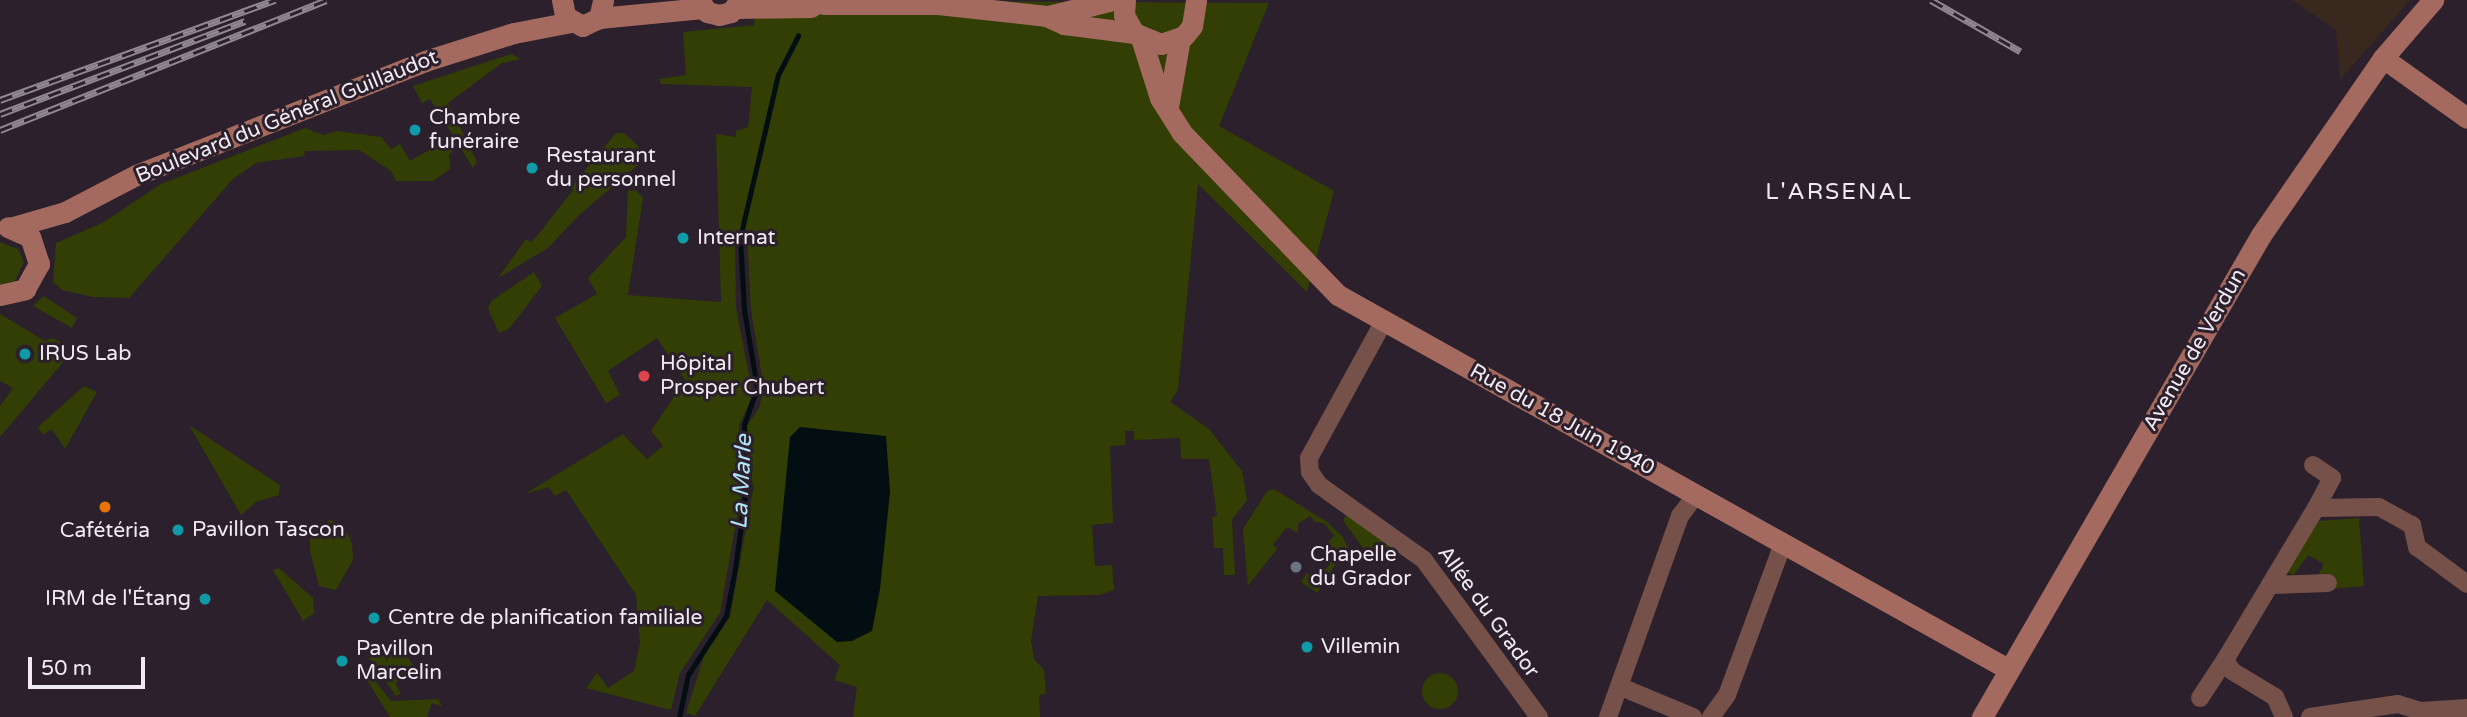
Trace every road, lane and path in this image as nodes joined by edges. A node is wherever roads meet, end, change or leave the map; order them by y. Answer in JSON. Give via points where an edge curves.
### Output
{"nodes":[{"id":1,"x":797,"y":0,"type":"edge"},
{"id":2,"x":1113,"y":0,"type":"edge"},
{"id":3,"x":1125,"y":0,"type":"edge"},
{"id":4,"x":1196,"y":0,"type":"edge"},
{"id":5,"x":2433,"y":0,"type":"edge"},
{"id":6,"x":701,"y":4,"type":"edge"},
{"id":7,"x":738,"y":4,"type":"edge"},
{"id":8,"x":826,"y":4,"type":"junction"},
{"id":9,"x":601,"y":9,"type":"edge"},
{"id":10,"x":565,"y":10,"type":"edge"},
{"id":11,"x":1046,"y":16,"type":"junction"},
{"id":12,"x":1138,"y":36,"type":"junction"},
{"id":13,"x":1180,"y":38,"type":"junction"},
{"id":14,"x":2384,"y":58,"type":"junction"},
{"id":15,"x":1168,"y":107,"type":"junction"},
{"id":16,"x":2467,"y":118,"type":"edge"},
{"id":17,"x":65,"y":212,"type":"junction"},
{"id":18,"x":6,"y":227,"type":"edge"},
{"id":19,"x":39,"y":255,"type":"junction"},
{"id":20,"x":0,"y":295,"type":"edge"},
{"id":21,"x":1384,"y":321,"type":"junction"},
{"id":22,"x":2312,"y":465,"type":"dead end"},
{"id":23,"x":1696,"y":495,"type":"junction"},
{"id":24,"x":2316,"y":508,"type":"junction"},
{"id":25,"x":1783,"y":544,"type":"junction"},
{"id":26,"x":2328,"y":583,"type":"dead end"},
{"id":27,"x":2467,"y":584,"type":"edge"},
{"id":28,"x":2270,"y":585,"type":"junction"},
{"id":29,"x":2225,"y":660,"type":"junction"},
{"id":30,"x":2008,"y":669,"type":"junction"},
{"id":31,"x":1621,"y":687,"type":"junction"},
{"id":32,"x":2200,"y":698,"type":"dead end"},
{"id":33,"x":2467,"y":708,"type":"edge"},
{"id":34,"x":1533,"y":715,"type":"edge"},
{"id":35,"x":1608,"y":717,"type":"edge"},
{"id":36,"x":1693,"y":717,"type":"edge"},
{"id":37,"x":1711,"y":717,"type":"edge"},
{"id":38,"x":1982,"y":717,"type":"edge"},
{"id":39,"x":2284,"y":717,"type":"edge"},
{"id":40,"x":2309,"y":717,"type":"edge"}],
"edges":[{"from":1,"to":8,"type":"street"},
{"from":2,"to":11,"type":"street"},
{"from":3,"to":12,"type":"street","name":"Rue du 18 Juin 1940","via":[[1125,15]]},
{"from":4,"to":13,"type":"street","via":[[1192,26]]},
{"from":5,"to":14,"type":"street","name":"Avenue de Verdun"},
{"from":6,"to":7,"type":"street","via":[[719,15]]},
{"from":6,"to":9,"type":"street"},
{"from":7,"to":8,"type":"street"},
{"from":8,"to":11,"type":"street","via":[[899,1]]},
{"from":9,"to":10,"type":"street","name":"Boulevard du Général Guillaudot","via":[[588,25]]},
{"from":10,"to":17,"type":"street","name":"Boulevard du Général Guillaudot","via":[[147,171]]},
{"from":11,"to":12,"type":"street","via":[[1064,24]]},
{"from":12,"to":13,"type":"street","via":[[1161,44]]},
{"from":12,"to":15,"type":"street","name":"Rue du 18 Juin 1940","via":[[1160,98]]},
{"from":13,"to":15,"type":"street"},
{"from":14,"to":16,"type":"street"},
{"from":14,"to":30,"type":"street","name":"Avenue de Verdun","via":[[2261,235]]},
{"from":15,"to":21,"type":"street","name":"Rue du 18 Juin 1940","via":[[1182,133],[1320,279],[1338,295]]},
{"from":17,"to":18,"type":"street","name":"Boulevard du Général Guillaudot"},
{"from":17,"to":19,"type":"street"},
{"from":18,"to":19,"type":"street","via":[[30,237]]},
{"from":19,"to":20,"type":"street","via":[[32,281],[16,293]]},
{"from":21,"to":23,"type":"street","name":"Rue du 18 Juin 1940"},
{"from":21,"to":34,"type":"street","name":"Allée du Grador","via":[[1309,464],[1319,485],[1424,560]]},
{"from":22,"to":24,"type":"street","via":[[2332,478]]},
{"from":23,"to":25,"type":"street","name":"Rue du 18 Juin 1940"},
{"from":23,"to":31,"type":"street","via":[[1680,516]]},
{"from":24,"to":27,"type":"street","via":[[2379,507],[2412,525],[2417,547]]},
{"from":24,"to":28,"type":"street"},
{"from":25,"to":30,"type":"street","name":"Rue du 18 Juin 1940"},
{"from":25,"to":37,"type":"street","via":[[1727,695]]},
{"from":26,"to":28,"type":"street"},
{"from":28,"to":29,"type":"street"},
{"from":29,"to":32,"type":"street"},
{"from":29,"to":39,"type":"street","via":[[2232,671],[2274,697]]},
{"from":30,"to":38,"type":"street","name":"Avenue de Verdun"},
{"from":31,"to":35,"type":"street"},
{"from":31,"to":36,"type":"street"},
{"from":33,"to":40,"type":"street","via":[[2421,711],[2398,704]]}]}
